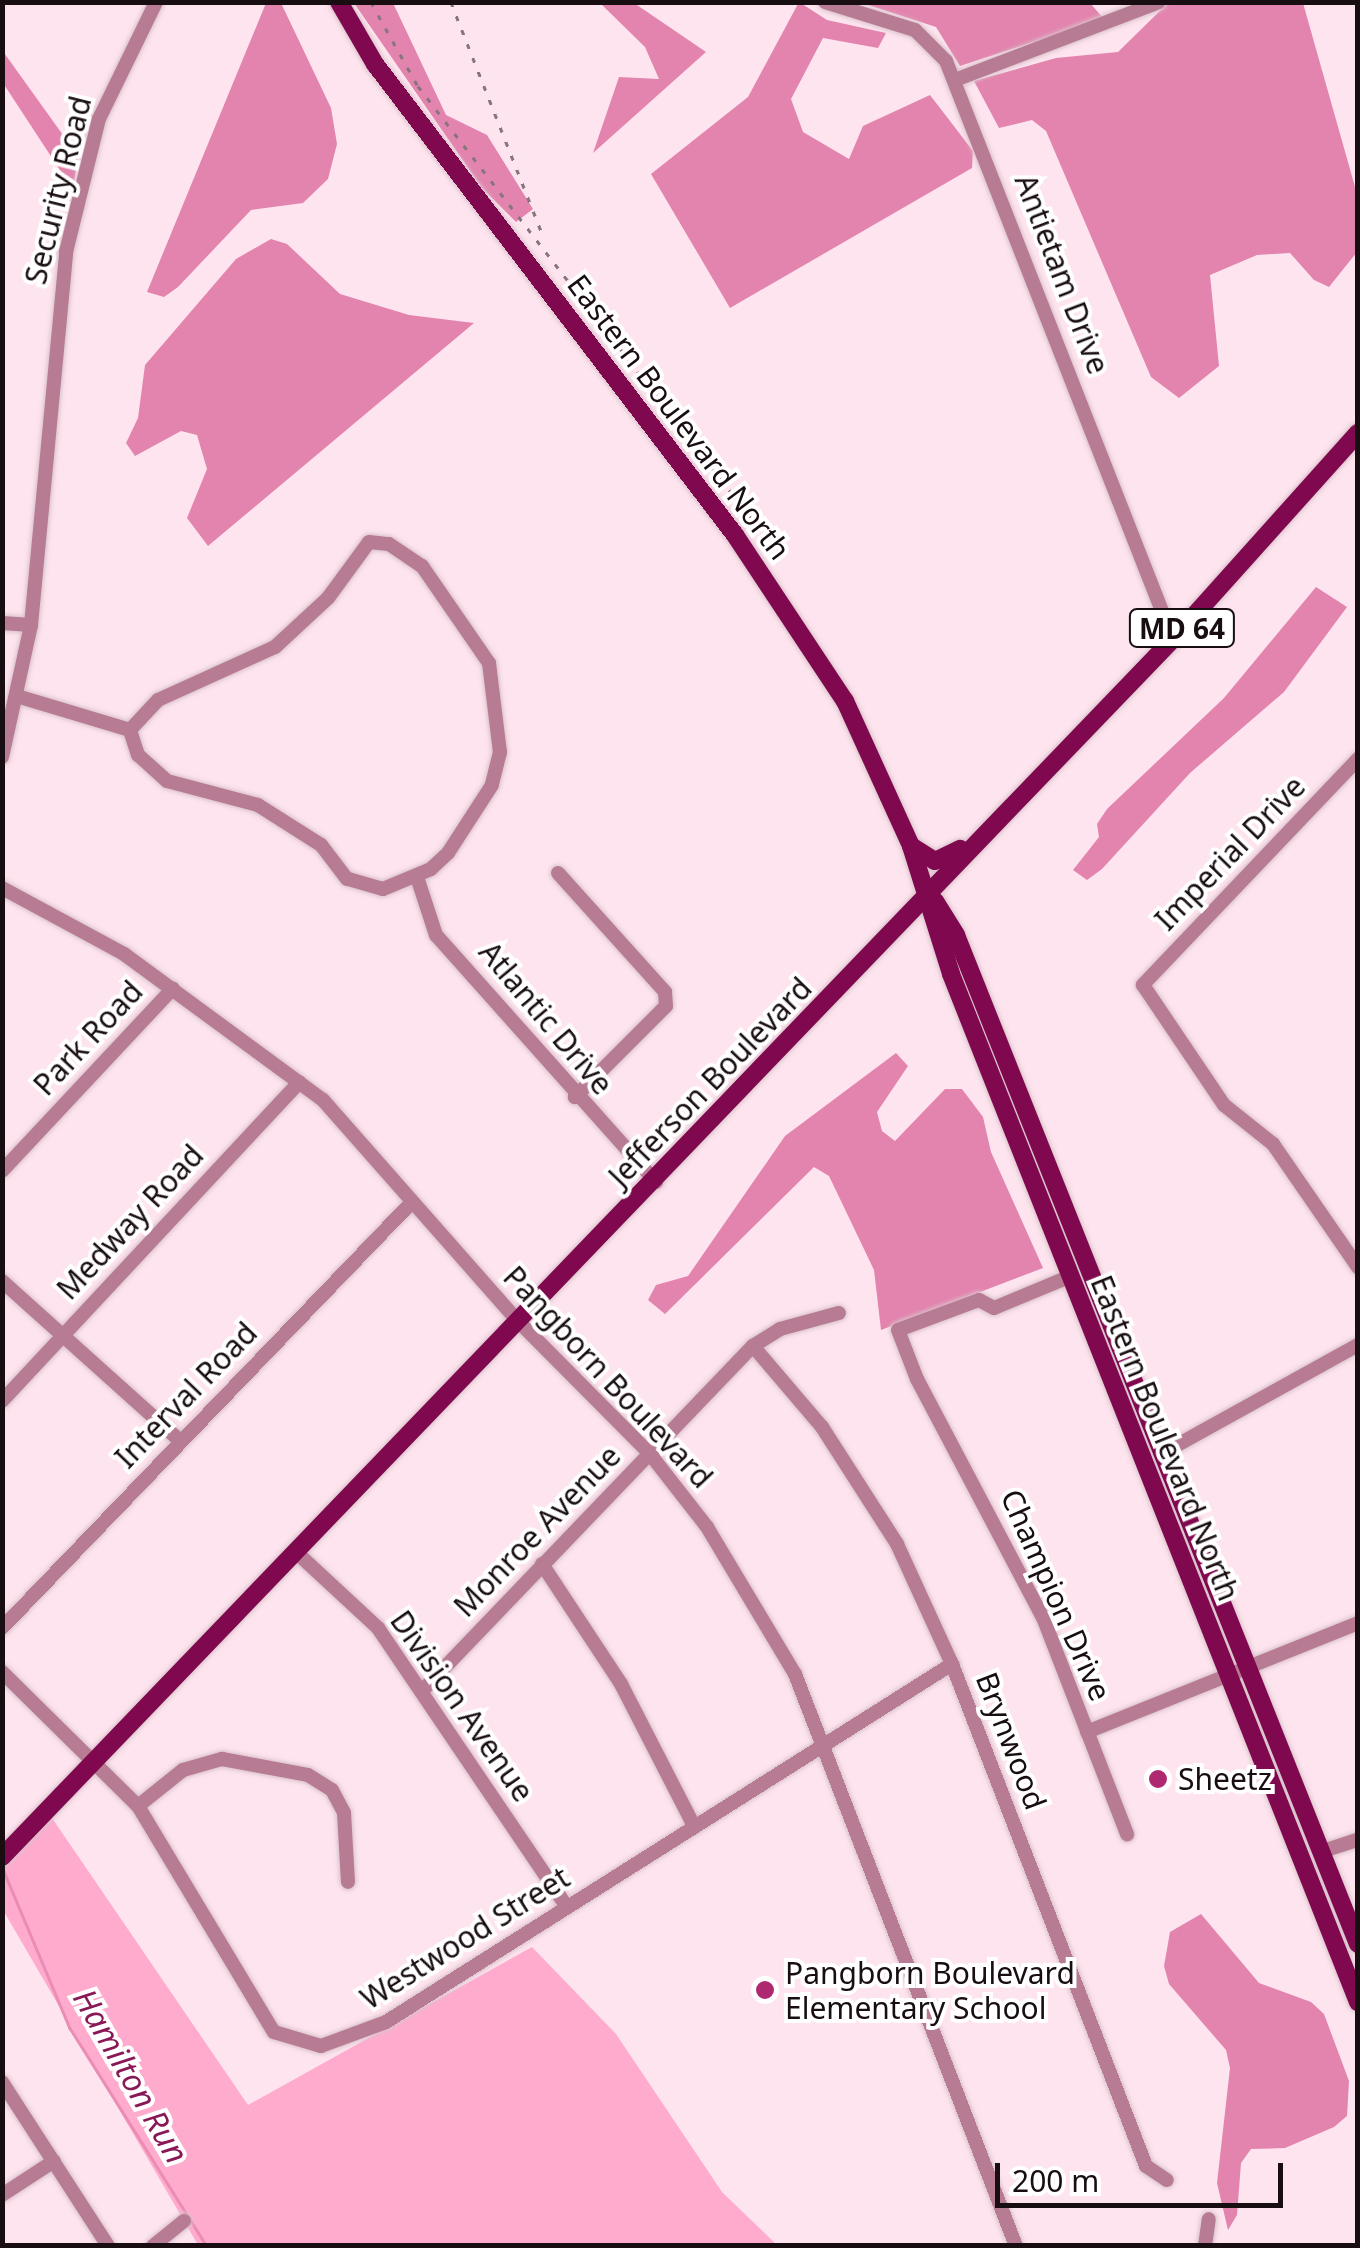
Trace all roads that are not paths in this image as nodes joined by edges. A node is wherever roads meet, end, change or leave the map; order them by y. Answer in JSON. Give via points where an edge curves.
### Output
{"nodes":[{"id":1,"x":156,"y":2,"type":"edge"},
{"id":2,"x":339,"y":2,"type":"edge"},
{"id":3,"x":826,"y":2,"type":"edge"},
{"id":4,"x":1159,"y":2,"type":"edge"},
{"id":5,"x":956,"y":80,"type":"junction"},
{"id":6,"x":1358,"y":433,"type":"edge"},
{"id":7,"x":2,"y":622,"type":"edge"},
{"id":8,"x":31,"y":625,"type":"junction"},
{"id":9,"x":1172,"y":639,"type":"junction"},
{"id":10,"x":20,"y":697,"type":"junction"},
{"id":11,"x":130,"y":730,"type":"junction"},
{"id":12,"x":2,"y":757,"type":"edge"},
{"id":13,"x":1358,"y":760,"type":"edge"},
{"id":14,"x":1000,"y":817,"type":"junction"},
{"id":15,"x":911,"y":846,"type":"junction"},
{"id":16,"x":558,"y":873,"type":"dead end"},
{"id":17,"x":417,"y":877,"type":"junction"},
{"id":18,"x":2,"y":888,"type":"edge"},
{"id":19,"x":929,"y":892,"type":"junction"},
{"id":20,"x":870,"y":953,"type":"junction"},
{"id":21,"x":952,"y":974,"type":"junction"},
{"id":22,"x":173,"y":988,"type":"junction"},
{"id":23,"x":299,"y":1082,"type":"junction"},
{"id":24,"x":575,"y":1096,"type":"junction"},
{"id":25,"x":2,"y":1171,"type":"edge"},
{"id":26,"x":656,"y":1182,"type":"junction"},
{"id":27,"x":412,"y":1202,"type":"junction"},
{"id":28,"x":1352,"y":1243,"type":"edge"},
{"id":29,"x":1358,"y":1267,"type":"edge"},
{"id":30,"x":1071,"y":1276,"type":"junction"},
{"id":31,"x":2,"y":1281,"type":"edge"},
{"id":32,"x":839,"y":1314,"type":"dead end"},
{"id":33,"x":518,"y":1321,"type":"junction"},
{"id":34,"x":63,"y":1334,"type":"junction"},
{"id":35,"x":1358,"y":1345,"type":"edge"},
{"id":36,"x":753,"y":1346,"type":"junction"},
{"id":37,"x":1101,"y":1352,"type":"junction"},
{"id":38,"x":1124,"y":1359,"type":"junction"},
{"id":39,"x":2,"y":1401,"type":"edge"},
{"id":40,"x":179,"y":1440,"type":"junction"},
{"id":41,"x":650,"y":1454,"type":"junction"},
{"id":42,"x":1161,"y":1454,"type":"junction"},
{"id":43,"x":296,"y":1552,"type":"junction"},
{"id":44,"x":542,"y":1564,"type":"junction"},
{"id":45,"x":1358,"y":1623,"type":"edge"},
{"id":46,"x":2,"y":1628,"type":"edge"},
{"id":47,"x":952,"y":1664,"type":"junction"},
{"id":48,"x":1238,"y":1670,"type":"junction"},
{"id":49,"x":2,"y":1672,"type":"edge"},
{"id":50,"x":422,"y":1691,"type":"junction"},
{"id":51,"x":1087,"y":1732,"type":"junction"},
{"id":52,"x":823,"y":1741,"type":"junction"},
{"id":53,"x":94,"y":1760,"type":"junction"},
{"id":54,"x":1264,"y":1762,"type":"junction"},
{"id":55,"x":138,"y":1806,"type":"junction"},
{"id":56,"x":694,"y":1826,"type":"junction"},
{"id":57,"x":1127,"y":1834,"type":"dead end"},
{"id":58,"x":1358,"y":1840,"type":"edge"},
{"id":59,"x":1320,"y":1852,"type":"junction"},
{"id":60,"x":2,"y":1856,"type":"edge"},
{"id":61,"x":348,"y":1882,"type":"dead end"},
{"id":62,"x":566,"y":1906,"type":"junction"},
{"id":63,"x":1358,"y":1944,"type":"edge"},
{"id":64,"x":1348,"y":1972,"type":"junction"},
{"id":65,"x":1358,"y":2002,"type":"edge"},
{"id":66,"x":2,"y":2082,"type":"edge"},
{"id":67,"x":54,"y":2161,"type":"junction"},
{"id":68,"x":1167,"y":2180,"type":"dead end"},
{"id":69,"x":2,"y":2195,"type":"edge"},
{"id":70,"x":1209,"y":2219,"type":"dead end"},
{"id":71,"x":184,"y":2221,"type":"dead end"},
{"id":72,"x":108,"y":2246,"type":"edge"},
{"id":73,"x":152,"y":2246,"type":"edge"},
{"id":74,"x":1016,"y":2246,"type":"edge"},
{"id":75,"x":1205,"y":2246,"type":"edge"}],
"edges":[{"from":1,"to":8,"type":"street","name":"Security Road","via":[[104,105],[66,252]]},
{"from":2,"to":15,"type":"main road","name":"Eastern Boulevard North","via":[[375,64],[773,586],[845,702]]},
{"from":3,"to":5,"type":"street","name":"Antietam Drive","via":[[926,36]]},
{"from":4,"to":5,"type":"street"},
{"from":5,"to":9,"type":"street","name":"Antietam Drive"},
{"from":6,"to":9,"type":"main road","name":"Jefferson Boulevard","number":"MD 64"},
{"from":7,"to":8,"type":"street"},
{"from":8,"to":10,"type":"street","name":"Security Road"},
{"from":9,"to":14,"type":"main road","name":"Jefferson Boulevard","number":"MD 64"},
{"from":10,"to":11,"type":"street"},
{"from":10,"to":12,"type":"street","name":"Security Road"},
{"from":11,"to":17,"type":"street","via":[[138,755],[167,781],[258,805],[321,845],[356,884],[383,889]]},
{"from":11,"to":17,"type":"street","via":[[158,700],[275,647],[328,598],[369,542],[398,548],[422,566],[489,663],[499,733],[492,784],[448,853]]},
{"from":13,"to":28,"type":"street","name":"Imperial Drive","via":[[1143,985],[1224,1105],[1273,1144]]},
{"from":14,"to":15,"type":"main road","via":[[949,858],[935,860]]},
{"from":14,"to":19,"type":"main road","name":"Jefferson Boulevard","number":"MD 64"},
{"from":15,"to":19,"type":"main road","name":"Eastern Boulevard North"},
{"from":16,"to":24,"type":"street","via":[[665,992],[666,1006]]},
{"from":17,"to":24,"type":"street","name":"Atlantic Drive","via":[[436,935]]},
{"from":18,"to":22,"type":"street","name":"Pangborn Boulevard"},
{"from":19,"to":20,"type":"main road","name":"Jefferson Boulevard","number":"MD 64"},
{"from":19,"to":21,"type":"main road","name":"Eastern Boulevard North"},
{"from":19,"to":38,"type":"main road","name":"Eastern Boulevard North","via":[[952,926]]},
{"from":20,"to":21,"type":"main road","via":[[909,927],[922,927]]},
{"from":20,"to":26,"type":"main road","name":"Jefferson Boulevard","number":"MD 64"},
{"from":21,"to":30,"type":"main road","name":"Eastern Boulevard North"},
{"from":22,"to":23,"type":"street","name":"Pangborn Boulevard"},
{"from":22,"to":25,"type":"street","name":"Park Road"},
{"from":23,"to":27,"type":"street","name":"Pangborn Boulevard"},
{"from":23,"to":34,"type":"street","name":"Medway Road"},
{"from":24,"to":26,"type":"street","name":"Atlantic Drive"},
{"from":26,"to":33,"type":"main road","name":"Jefferson Boulevard","number":"MD 64"},
{"from":27,"to":33,"type":"street","name":"Pangborn Boulevard"},
{"from":27,"to":40,"type":"street","name":"Interval Road"},
{"from":28,"to":29,"type":"street"},
{"from":30,"to":37,"type":"main road","name":"Eastern Boulevard North"},
{"from":30,"to":38,"type":"main road","via":[[1084,1284],[1110,1345]]},
{"from":30,"to":51,"type":"street","name":"Champion Drive","via":[[994,1308],[978,1300],[898,1330],[917,1380],[1018,1564]]},
{"from":31,"to":34,"type":"street"},
{"from":32,"to":36,"type":"street","name":"Monroe Avenue","via":[[780,1329]]},
{"from":33,"to":41,"type":"street","name":"Pangborn Boulevard"},
{"from":33,"to":43,"type":"main road","name":"Jefferson Boulevard","number":"MD 64"},
{"from":34,"to":39,"type":"street","name":"Medway Road"},
{"from":34,"to":40,"type":"street"},
{"from":35,"to":42,"type":"street"},
{"from":36,"to":41,"type":"street","name":"Monroe Avenue"},
{"from":36,"to":47,"type":"street","name":"Brynwood","via":[[822,1427],[897,1544]]},
{"from":37,"to":42,"type":"main road","via":[[1144,1443]]},
{"from":37,"to":48,"type":"main road","name":"Eastern Boulevard North"},
{"from":38,"to":42,"type":"main road","name":"Eastern Boulevard North"},
{"from":40,"to":46,"type":"street","name":"Interval Road"},
{"from":41,"to":44,"type":"street","name":"Monroe Avenue"},
{"from":41,"to":52,"type":"street","name":"Pangborn Boulevard","via":[[757,1605]]},
{"from":42,"to":48,"type":"main road","name":"Eastern Boulevard North"},
{"from":43,"to":50,"type":"street","name":"Division Avenue","via":[[378,1628]]},
{"from":43,"to":53,"type":"main road","name":"Jefferson Boulevard","number":"MD 64"},
{"from":44,"to":50,"type":"street","name":"Monroe Avenue"},
{"from":44,"to":56,"type":"street","via":[[621,1684]]},
{"from":45,"to":48,"type":"street"},
{"from":47,"to":52,"type":"street","name":"Westwood Street"},
{"from":47,"to":68,"type":"street","name":"Brynwood","via":[[1146,2166]]},
{"from":48,"to":51,"type":"street"},
{"from":48,"to":54,"type":"main road","name":"Eastern Boulevard North"},
{"from":48,"to":59,"type":"main road","name":"Eastern Boulevard North"},
{"from":49,"to":53,"type":"street","name":"Westwood Street"},
{"from":50,"to":62,"type":"street","name":"Division Avenue"},
{"from":51,"to":57,"type":"street","name":"Champion Drive"},
{"from":52,"to":56,"type":"street","name":"Westwood Street"},
{"from":52,"to":74,"type":"street","name":"Pangborn Boulevard"},
{"from":53,"to":55,"type":"street","name":"Westwood Street"},
{"from":53,"to":60,"type":"main road","number":"MD 64"},
{"from":54,"to":59,"type":"main road","via":[[1308,1844]]},
{"from":54,"to":64,"type":"main road","name":"Eastern Boulevard North"},
{"from":55,"to":61,"type":"street","via":[[183,1770],[222,1759],[308,1775],[332,1790],[344,1813]]},
{"from":55,"to":62,"type":"street","name":"Westwood Street","via":[[274,2032],[299,2044],[349,2041],[386,2022]]},
{"from":56,"to":62,"type":"street","name":"Westwood Street"},
{"from":58,"to":59,"type":"street"},
{"from":59,"to":63,"type":"main road","name":"Eastern Boulevard North"},
{"from":59,"to":64,"type":"main road","via":[[1319,1870]]},
{"from":64,"to":65,"type":"main road","name":"Eastern Boulevard North"},
{"from":66,"to":67,"type":"street"},
{"from":67,"to":69,"type":"street"},
{"from":67,"to":72,"type":"street"},
{"from":70,"to":75,"type":"street"},
{"from":71,"to":73,"type":"street"}]}
